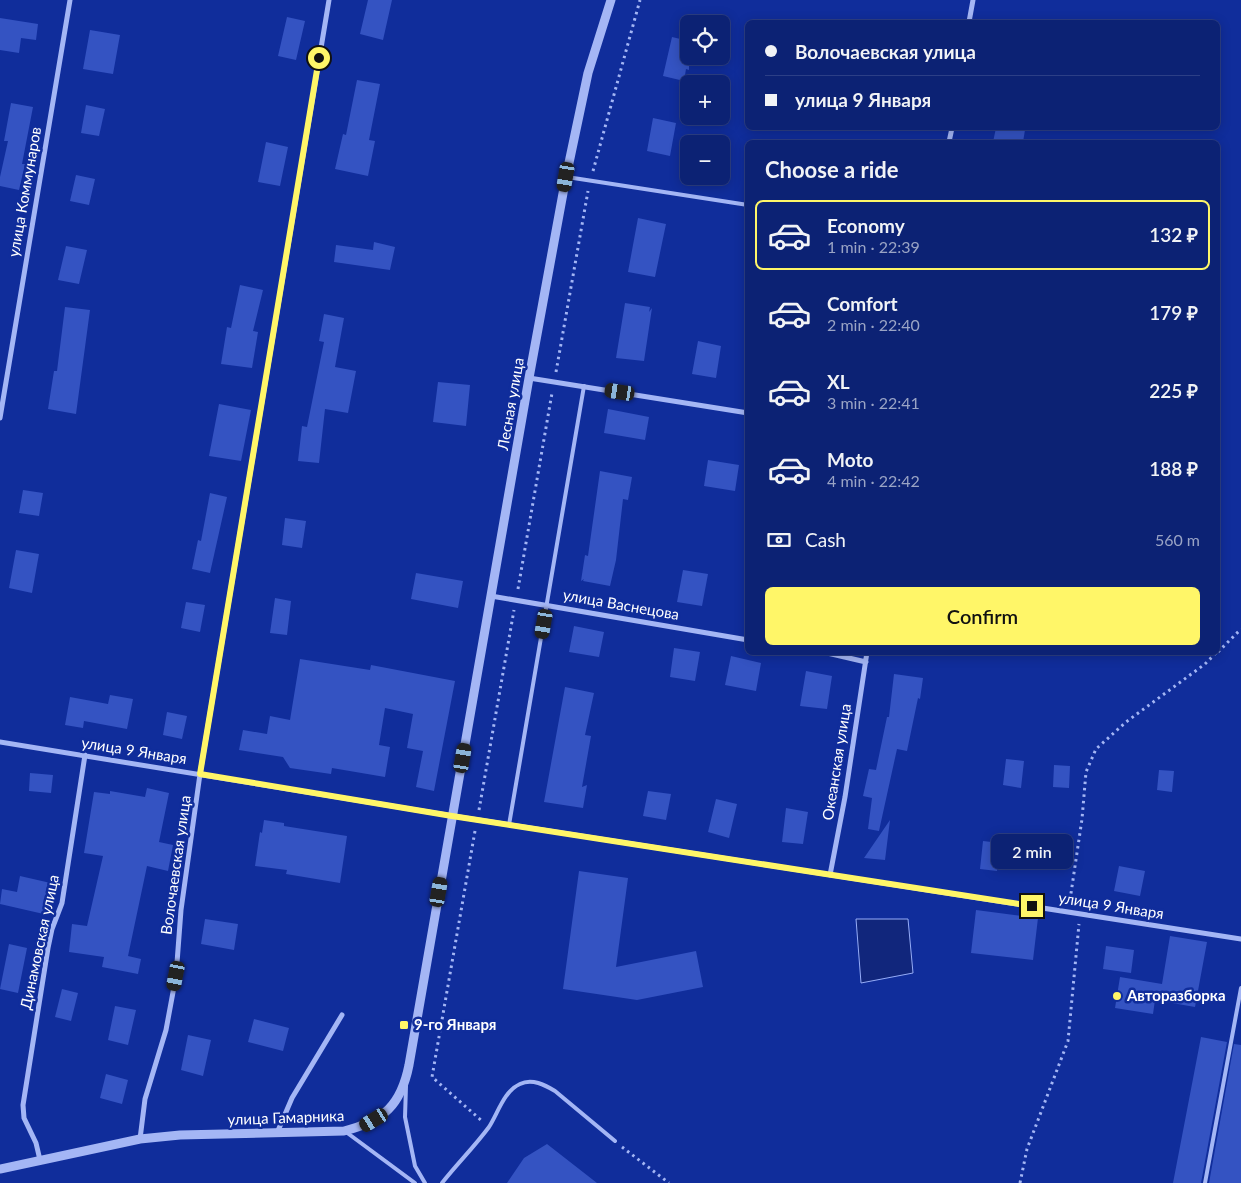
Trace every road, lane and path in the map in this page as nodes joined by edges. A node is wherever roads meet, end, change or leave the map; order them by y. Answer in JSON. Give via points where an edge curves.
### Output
{"nodes":[{"id":1,"x":70,"y":0,"type":"edge"},
{"id":2,"x":329,"y":0,"type":"edge"},
{"id":3,"x":611,"y":0,"type":"edge"},
{"id":4,"x":640,"y":0,"type":"edge"},
{"id":5,"x":973,"y":0,"type":"edge"},
{"id":6,"x":969,"y":20,"type":"edge"},
{"id":7,"x":566,"y":177,"type":"junction"},
{"id":8,"x":590,"y":180,"type":"junction"},
{"id":9,"x":745,"y":205,"type":"edge"},
{"id":10,"x":529,"y":378,"type":"junction"},
{"id":11,"x":554,"y":382,"type":"junction"},
{"id":12,"x":584,"y":386,"type":"junction"},
{"id":13,"x":745,"y":413,"type":"edge"},
{"id":14,"x":0,"y":418,"type":"edge"},
{"id":15,"x":491,"y":596,"type":"junction"},
{"id":16,"x":516,"y":600,"type":"junction"},
{"id":17,"x":547,"y":605,"type":"junction"},
{"id":18,"x":1241,"y":629,"type":"edge"},
{"id":19,"x":745,"y":639,"type":"edge"},
{"id":20,"x":1220,"y":649,"type":"edge"},
{"id":21,"x":836,"y":655,"type":"edge"},
{"id":22,"x":867,"y":655,"type":"edge"},
{"id":23,"x":1214,"y":655,"type":"edge"},
{"id":24,"x":866,"y":662,"type":"junction"},
{"id":25,"x":0,"y":742,"type":"edge"},
{"id":26,"x":85,"y":756,"type":"junction"},
{"id":27,"x":200,"y":774,"type":"junction"},
{"id":28,"x":452,"y":816,"type":"junction"},
{"id":29,"x":477,"y":820,"type":"junction"},
{"id":30,"x":509,"y":825,"type":"junction"},
{"id":31,"x":830,"y":875,"type":"junction"},
{"id":32,"x":1068,"y":912,"type":"junction"},
{"id":33,"x":1080,"y":914,"type":"junction"},
{"id":34,"x":1241,"y":939,"type":"edge"},
{"id":35,"x":1241,"y":988,"type":"edge"},
{"id":36,"x":342,"y":1015,"type":"dead end"},
{"id":37,"x":406,"y":1079,"type":"junction"},
{"id":38,"x":488,"y":1127,"type":"junction"},
{"id":39,"x":344,"y":1131,"type":"junction"},
{"id":40,"x":277,"y":1133,"type":"junction"},
{"id":41,"x":140,"y":1139,"type":"junction"},
{"id":42,"x":615,"y":1141,"type":"joint"},
{"id":43,"x":40,"y":1160,"type":"junction"},
{"id":44,"x":0,"y":1169,"type":"edge"},
{"id":45,"x":415,"y":1183,"type":"edge"},
{"id":46,"x":425,"y":1183,"type":"edge"},
{"id":47,"x":442,"y":1183,"type":"edge"},
{"id":48,"x":670,"y":1183,"type":"edge"},
{"id":49,"x":1020,"y":1183,"type":"edge"},
{"id":50,"x":1205,"y":1183,"type":"edge"}],
"edges":[{"from":1,"to":14,"type":"street","name":"улица Коммунаров"},
{"from":2,"to":27,"type":"street","name":"Волочаевская улица"},
{"from":3,"to":7,"type":"street","name":"Лесная улица","via":[[588,73]]},
{"from":4,"to":8,"type":"path"},
{"from":5,"to":6,"type":"street"},
{"from":7,"to":8,"type":"lane"},
{"from":7,"to":10,"type":"street","name":"Лесная улица"},
{"from":8,"to":9,"type":"lane"},
{"from":8,"to":11,"type":"path"},
{"from":10,"to":11,"type":"street"},
{"from":10,"to":15,"type":"street","name":"Лесная улица"},
{"from":11,"to":12,"type":"street"},
{"from":11,"to":16,"type":"path"},
{"from":12,"to":13,"type":"street"},
{"from":12,"to":17,"type":"lane"},
{"from":15,"to":16,"type":"street","name":"улица Васнецова"},
{"from":15,"to":28,"type":"street","name":"Лесная улица"},
{"from":16,"to":17,"type":"street","name":"улица Васнецова"},
{"from":16,"to":29,"type":"path"},
{"from":17,"to":19,"type":"street","name":"улица Васнецова"},
{"from":17,"to":30,"type":"lane"},
{"from":18,"to":20,"type":"path"},
{"from":21,"to":24,"type":"street"},
{"from":22,"to":24,"type":"street","name":"Океанская улица"},
{"from":23,"to":32,"type":"path","via":[[1096,749],[1086,772]]},
{"from":24,"to":31,"type":"street","name":"Океанская улица"},
{"from":25,"to":26,"type":"street","name":"улица 9 Января"},
{"from":26,"to":27,"type":"street","name":"улица 9 Января"},
{"from":26,"to":43,"type":"street","name":"Динамовская улица","via":[[62,903],[48,948],[23,1105],[24,1118]]},
{"from":27,"to":28,"type":"street","name":"улица 9 Января"},
{"from":27,"to":41,"type":"street","name":"Волочаевская улица","via":[[180,910],[176,976],[166,1030],[145,1098]]},
{"from":28,"to":29,"type":"street","name":"улица 9 Января"},
{"from":28,"to":37,"type":"street","name":"улица Гамарника"},
{"from":29,"to":30,"type":"street","name":"улица 9 Января"},
{"from":29,"to":38,"type":"path","via":[[432,1077]]},
{"from":30,"to":31,"type":"street","name":"улица 9 Января"},
{"from":31,"to":32,"type":"street","name":"улица 9 Января"},
{"from":32,"to":33,"type":"street","name":"улица 9 Января"},
{"from":33,"to":34,"type":"street","name":"улица 9 Января"},
{"from":33,"to":49,"type":"path","via":[[1068,1040],[1027,1150]]},
{"from":35,"to":50,"type":"lane"},
{"from":36,"to":40,"type":"street","via":[[292,1098]]},
{"from":37,"to":39,"type":"street","name":"улица Гамарника","via":[[398,1099],[383,1115],[365,1126]]},
{"from":37,"to":46,"type":"lane","via":[[405,1117],[415,1166]]},
{"from":38,"to":42,"type":"lane","via":[[509,1092],[522,1082],[536,1082],[555,1091]]},
{"from":38,"to":47,"type":"lane"},
{"from":39,"to":40,"type":"street","name":"улица Гамарника"},
{"from":39,"to":45,"type":"lane"},
{"from":40,"to":41,"type":"street","name":"улица Гамарника"},
{"from":41,"to":43,"type":"street","name":"улица Гамарника"},
{"from":42,"to":48,"type":"path"},
{"from":43,"to":44,"type":"street","name":"улица Гамарника"}]}
